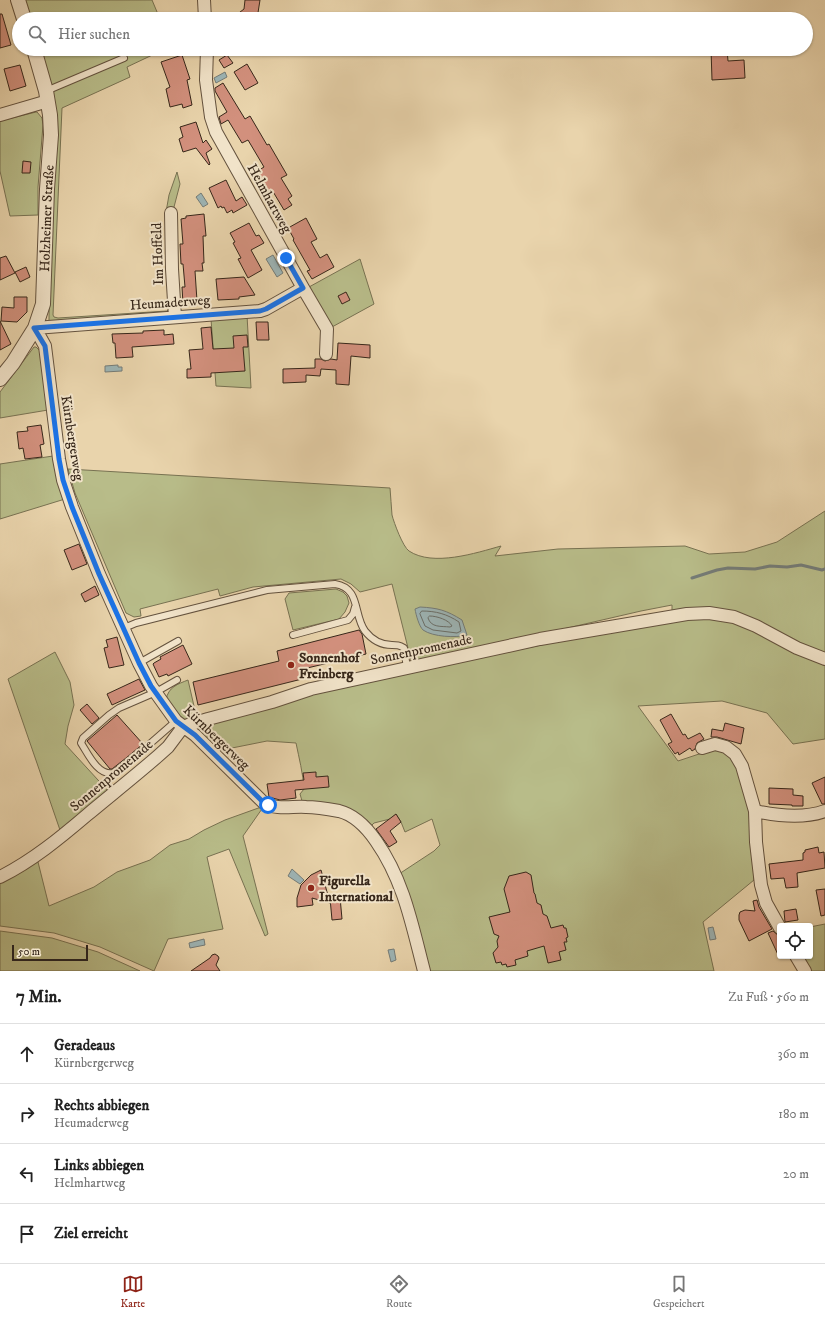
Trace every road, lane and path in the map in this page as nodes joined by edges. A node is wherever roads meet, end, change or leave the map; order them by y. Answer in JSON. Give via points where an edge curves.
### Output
{"nodes":[{"id":1,"x":18,"y":0,"type":"edge"},
{"id":2,"x":204,"y":0,"type":"edge"},
{"id":3,"x":22,"y":12,"type":"edge"},
{"id":4,"x":205,"y":12,"type":"edge"},
{"id":5,"x":36,"y":56,"type":"edge"},
{"id":6,"x":207,"y":56,"type":"edge"},
{"id":7,"x":124,"y":58,"type":"dead end"},
{"id":8,"x":47,"y":96,"type":"junction"},
{"id":9,"x":0,"y":115,"type":"edge"},
{"id":10,"x":171,"y":213,"type":"dead end"},
{"id":11,"x":303,"y":288,"type":"junction"},
{"id":12,"x":175,"y":317,"type":"junction"},
{"id":13,"x":34,"y":328,"type":"junction"},
{"id":14,"x":326,"y":354,"type":"dead end"},
{"id":15,"x":0,"y":379,"type":"edge"},
{"id":16,"x":356,"y":605,"type":"junction"},
{"id":17,"x":124,"y":628,"type":"junction"},
{"id":18,"x":293,"y":635,"type":"dead end"},
{"id":19,"x":178,"y":641,"type":"dead end"},
{"id":20,"x":825,"y":659,"type":"edge"},
{"id":21,"x":139,"y":663,"type":"junction"},
{"id":22,"x":407,"y":668,"type":"junction"},
{"id":23,"x":177,"y":680,"type":"dead end"},
{"id":24,"x":156,"y":692,"type":"junction"},
{"id":25,"x":180,"y":724,"type":"junction"},
{"id":26,"x":702,"y":748,"type":"dead end"},
{"id":27,"x":755,"y":811,"type":"junction"},
{"id":28,"x":825,"y":811,"type":"edge"},
{"id":29,"x":0,"y":877,"type":"edge"},
{"id":30,"x":777,"y":923,"type":"edge"},
{"id":31,"x":798,"y":959,"type":"edge"},
{"id":32,"x":424,"y":971,"type":"edge"},
{"id":33,"x":805,"y":971,"type":"edge"}],
"edges":[{"from":1,"to":3,"type":"street"},
{"from":2,"to":4,"type":"street"},
{"from":5,"to":8,"type":"street","name":"Holzheimer Straße"},
{"from":6,"to":11,"type":"street","name":"Helmhartweg","via":[[206,80],[216,132]]},
{"from":7,"to":8,"type":"lane"},
{"from":8,"to":9,"type":"street"},
{"from":8,"to":13,"type":"street","name":"Holzheimer Straße","via":[[51,135],[46,189],[43,304]]},
{"from":10,"to":12,"type":"street","name":"Im Hoffeld"},
{"from":11,"to":12,"type":"street","name":"Heumaderweg","via":[[260,311]]},
{"from":11,"to":14,"type":"street","name":"Helmhartweg","via":[[327,329]]},
{"from":12,"to":13,"type":"street","name":"Heumaderweg"},
{"from":13,"to":15,"type":"street","name":"Holzheimer Straße"},
{"from":13,"to":17,"type":"street","name":"Kürnbergerweg","via":[[45,346],[63,480],[99,574]]},
{"from":16,"to":17,"type":"lane","via":[[350,591],[335,584],[267,590]]},
{"from":16,"to":18,"type":"lane","via":[[348,620]]},
{"from":16,"to":22,"type":"lane","via":[[360,620],[371,638],[379,643],[400,645],[404,648]]},
{"from":17,"to":21,"type":"street","name":"Kürnbergerweg"},
{"from":19,"to":21,"type":"lane"},
{"from":20,"to":22,"type":"street","name":"Sonnenpromenade","via":[[734,617],[709,613],[669,616],[540,639]]},
{"from":21,"to":24,"type":"street","name":"Kürnbergerweg"},
{"from":22,"to":25,"type":"street","name":"Sonnenpromenade","via":[[311,688],[272,702]]},
{"from":23,"to":24,"type":"lane"},
{"from":24,"to":25,"type":"street","name":"Kürnbergerweg"},
{"from":24,"to":25,"type":"lane","via":[[109,714],[83,738],[82,743],[92,760],[102,771],[113,774]]},
{"from":25,"to":29,"type":"street","name":"Sonnenpromenade","via":[[178,734],[158,756],[61,837]]},
{"from":25,"to":32,"type":"street","name":"Kürnbergerweg","via":[[266,804],[342,812],[363,825],[391,864],[402,889]]},
{"from":26,"to":27,"type":"street","via":[[719,745],[735,754],[742,766]]},
{"from":27,"to":28,"type":"street","via":[[779,816],[809,815]]},
{"from":27,"to":30,"type":"street","via":[[761,885],[766,903]]},
{"from":31,"to":33,"type":"street"}]}
